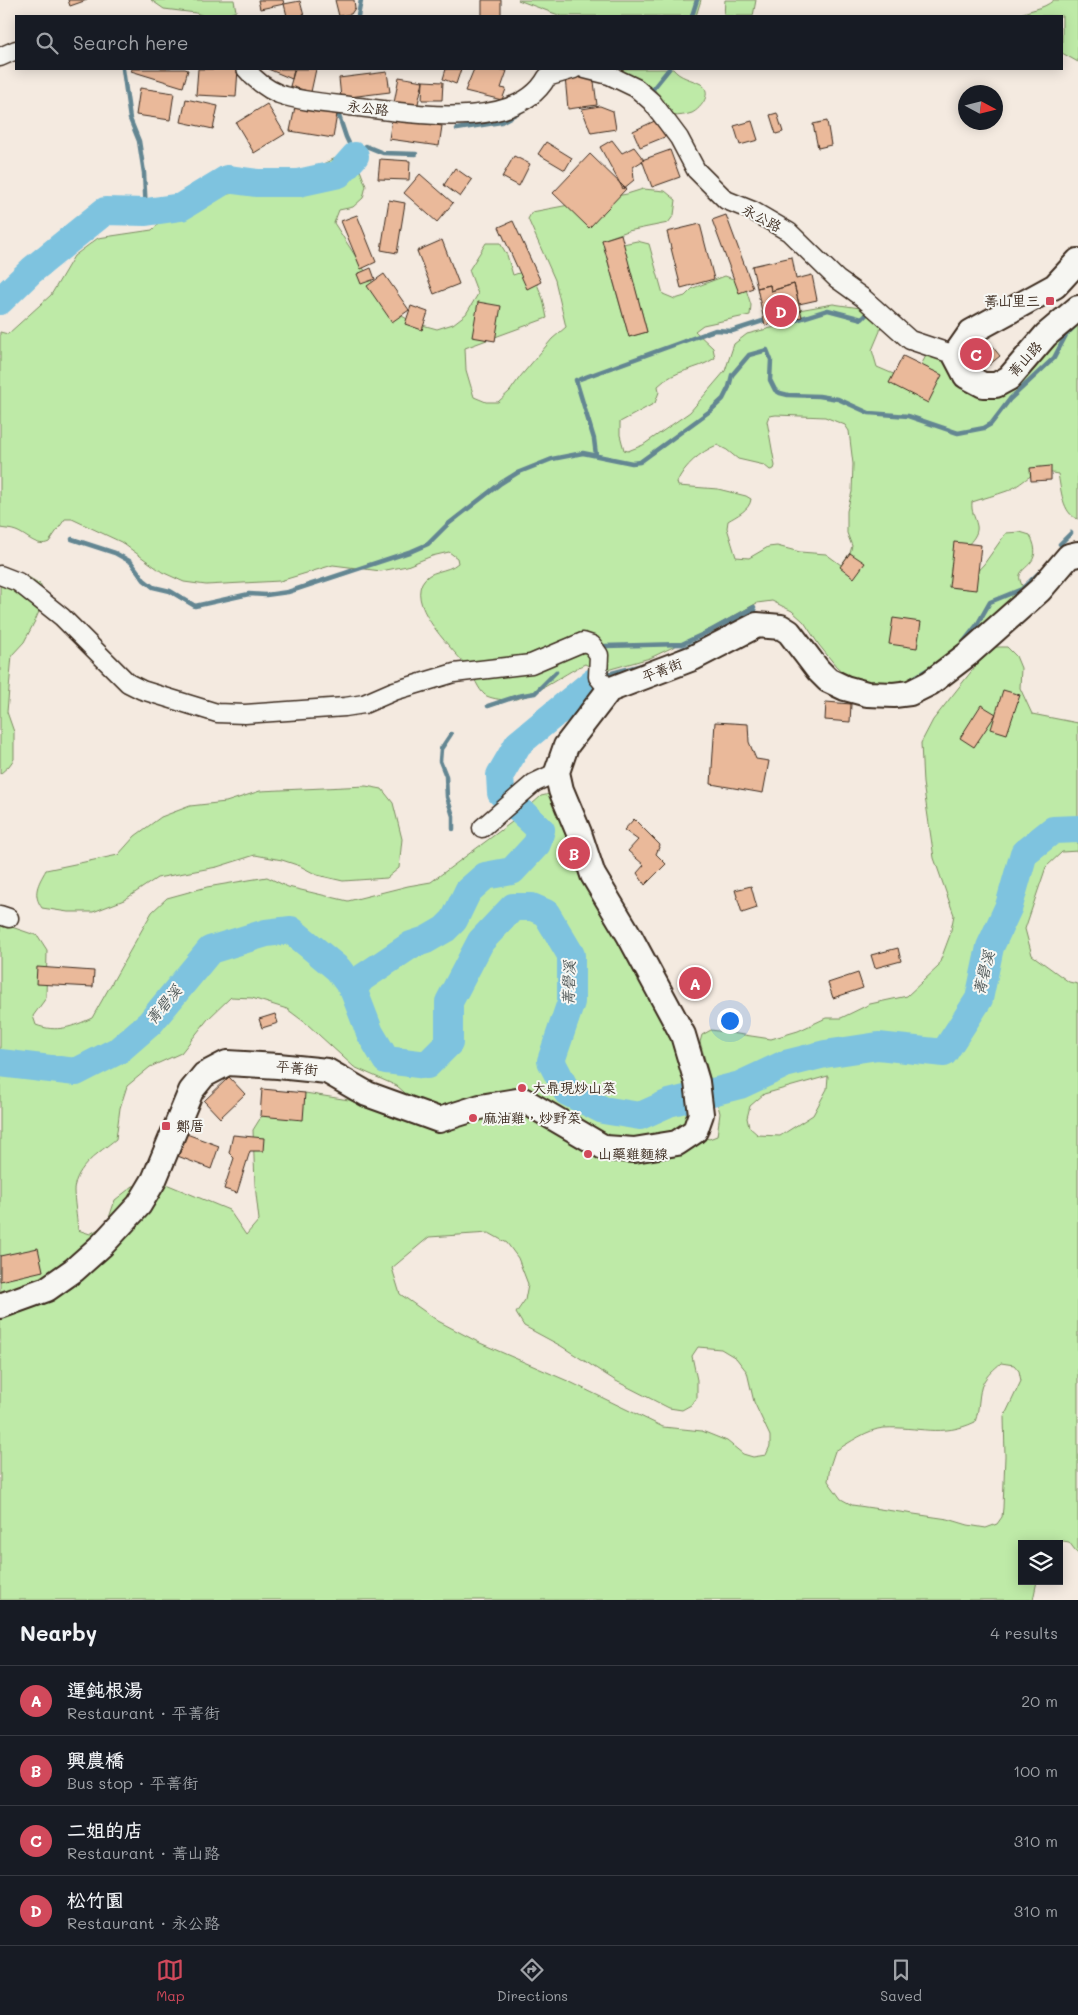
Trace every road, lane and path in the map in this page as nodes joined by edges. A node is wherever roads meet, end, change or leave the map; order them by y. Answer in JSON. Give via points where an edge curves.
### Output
{"nodes":[{"id":1,"x":15,"y":50,"type":"edge"},
{"id":2,"x":0,"y":57,"type":"edge"},
{"id":3,"x":247,"y":70,"type":"edge"},
{"id":4,"x":571,"y":70,"type":"edge"},
{"id":5,"x":590,"y":70,"type":"edge"},
{"id":6,"x":1078,"y":261,"type":"edge"},
{"id":7,"x":1078,"y":308,"type":"edge"},
{"id":8,"x":955,"y":355,"type":"junction"},
{"id":9,"x":1074,"y":555,"type":"edge"},
{"id":10,"x":0,"y":575,"type":"edge"},
{"id":11,"x":609,"y":690,"type":"junction"},
{"id":12,"x":557,"y":772,"type":"junction"},
{"id":13,"x":482,"y":828,"type":"dead end"},
{"id":14,"x":0,"y":1306,"type":"edge"}],
"edges":[{"from":1,"to":2,"type":"street"},
{"from":3,"to":4,"type":"street","name":"永公路","via":[[279,94],[448,116],[500,111],[541,88],[547,77]]},
{"from":5,"to":8,"type":"street","name":"永公路","via":[[636,88],[652,102],[679,138],[696,170],[726,200],[789,232],[837,279],[862,296],[910,340]]},
{"from":6,"to":8,"type":"street","via":[[1055,286],[971,332]]},
{"from":7,"to":8,"type":"street","name":"菁山路","via":[[1046,335],[1009,378],[996,385],[983,385],[966,376]]},
{"from":9,"to":11,"type":"street","name":"平菁街","via":[[968,654],[930,683],[910,693],[866,694],[845,688],[828,680],[818,670],[790,632],[781,626],[757,625],[693,658]]},
{"from":10,"to":11,"type":"street","via":[[18,582],[62,617],[128,683],[217,712],[245,714],[364,704],[394,691],[454,673],[530,664],[583,642],[592,645],[599,655],[598,677]]},
{"from":11,"to":12,"type":"street","via":[[566,746]]},
{"from":12,"to":13,"type":"street","via":[[534,783]]},
{"from":12,"to":14,"type":"street","name":"平菁街","via":[[593,875],[683,1036],[697,1082],[701,1114],[695,1131],[677,1143],[634,1150],[605,1148],[523,1100],[439,1120],[367,1094],[327,1072],[227,1063],[204,1076],[191,1091],[154,1180],[139,1205],[102,1245],[47,1289]]}]}
